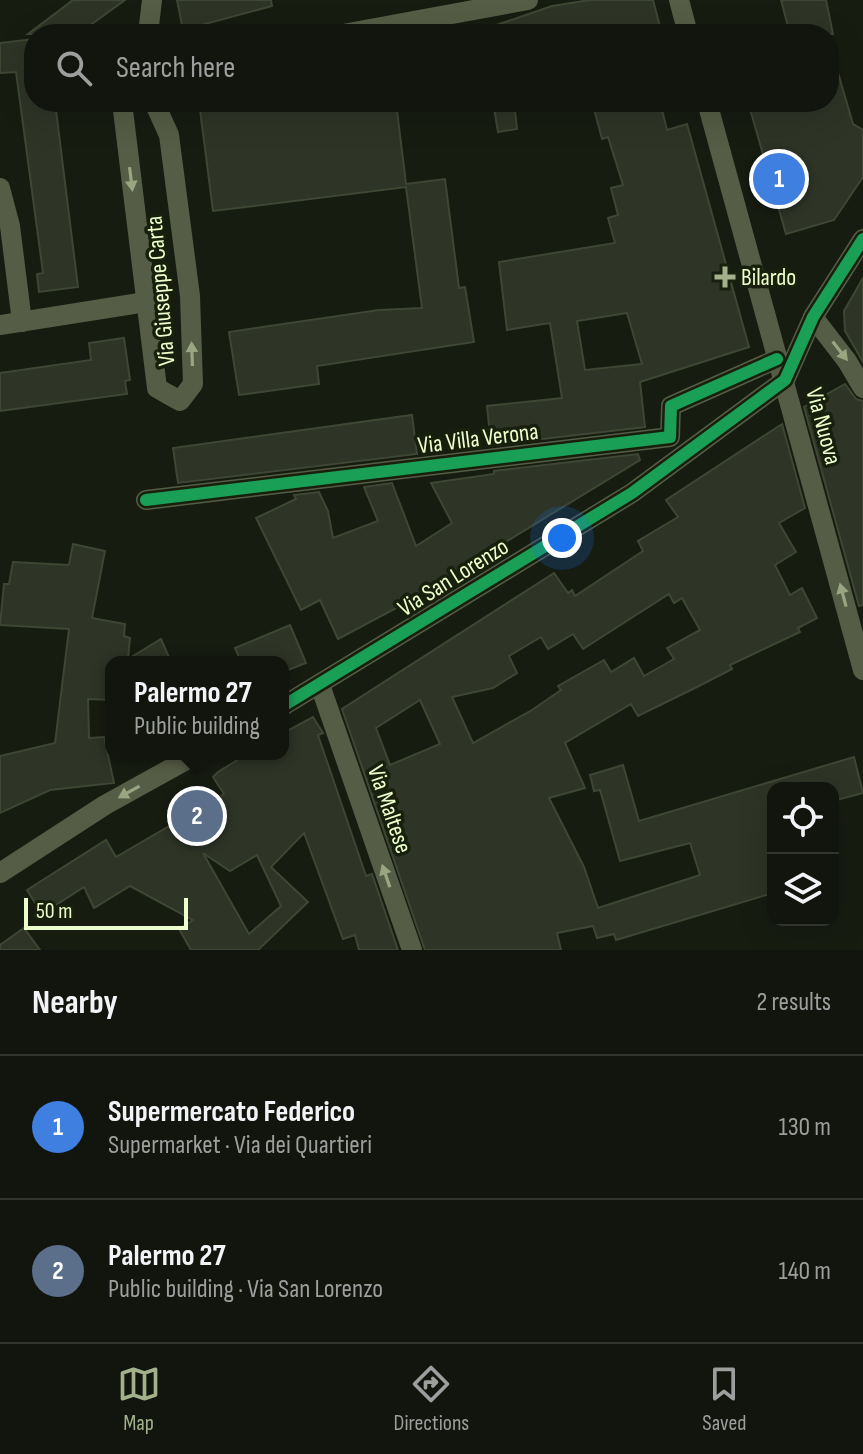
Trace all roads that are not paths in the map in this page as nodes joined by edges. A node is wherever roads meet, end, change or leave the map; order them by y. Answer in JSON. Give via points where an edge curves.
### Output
{"nodes":[{"id":1,"x":152,"y":0,"type":"edge"},
{"id":2,"x":528,"y":0,"type":"edge"},
{"id":3,"x":679,"y":0,"type":"edge"},
{"id":4,"x":149,"y":24,"type":"edge"},
{"id":5,"x":397,"y":24,"type":"edge"},
{"id":6,"x":685,"y":24,"type":"edge"},
{"id":7,"x":123,"y":112,"type":"edge"},
{"id":8,"x":159,"y":112,"type":"edge"},
{"id":9,"x":710,"y":112,"type":"edge"},
{"id":10,"x":0,"y":188,"type":"edge"},
{"id":11,"x":863,"y":239,"type":"edge"},
{"id":12,"x":146,"y":302,"type":"junction"},
{"id":13,"x":813,"y":317,"type":"junction"},
{"id":14,"x":22,"y":322,"type":"junction"},
{"id":15,"x":0,"y":325,"type":"edge"},
{"id":16,"x":777,"y":359,"type":"junction"},
{"id":17,"x":785,"y":380,"type":"junction"},
{"id":18,"x":863,"y":388,"type":"edge"},
{"id":19,"x":670,"y":437,"type":"junction"},
{"id":20,"x":684,"y":457,"type":"junction"},
{"id":21,"x":146,"y":500,"type":"dead end"},
{"id":22,"x":863,"y":670,"type":"edge"},
{"id":23,"x":320,"y":685,"type":"junction"},
{"id":24,"x":289,"y":703,"type":"edge"},
{"id":25,"x":186,"y":760,"type":"edge"},
{"id":26,"x":0,"y":873,"type":"edge"},
{"id":27,"x":412,"y":950,"type":"edge"}],
"edges":[{"from":1,"to":4,"type":"street"},
{"from":2,"to":5,"type":"street"},
{"from":3,"to":6,"type":"street"},
{"from":7,"to":12,"type":"street","name":"Via Giuseppe Carta","one_way":true},
{"from":12,"to":8,"type":"street","name":"Via Giuseppe Carta","one_way":true,"via":[[157,388],[180,401],[193,384],[190,296],[169,135]]},
{"from":9,"to":16,"type":"street","name":"Via Nuova"},
{"from":10,"to":14,"type":"street"},
{"from":11,"to":13,"type":"street","name":"Via San Lorenzo"},
{"from":12,"to":14,"type":"street"},
{"from":13,"to":17,"type":"street","name":"Via San Lorenzo"},
{"from":13,"to":18,"type":"street","one_way":true},
{"from":14,"to":15,"type":"street"},
{"from":16,"to":17,"type":"street","name":"Via Nuova"},
{"from":16,"to":19,"type":"street","via":[[671,406]]},
{"from":17,"to":20,"type":"street","name":"Via San Lorenzo"},
{"from":22,"to":17,"type":"street","name":"Via Nuova","one_way":true},
{"from":19,"to":20,"type":"street"},
{"from":19,"to":21,"type":"street","name":"Via Villa Verona"},
{"from":20,"to":23,"type":"street","name":"Via San Lorenzo"},
{"from":23,"to":24,"type":"street","name":"Via San Lorenzo"},
{"from":27,"to":23,"type":"street","name":"Via Maltese","one_way":true},
{"from":25,"to":26,"type":"street","one_way":true}]}
